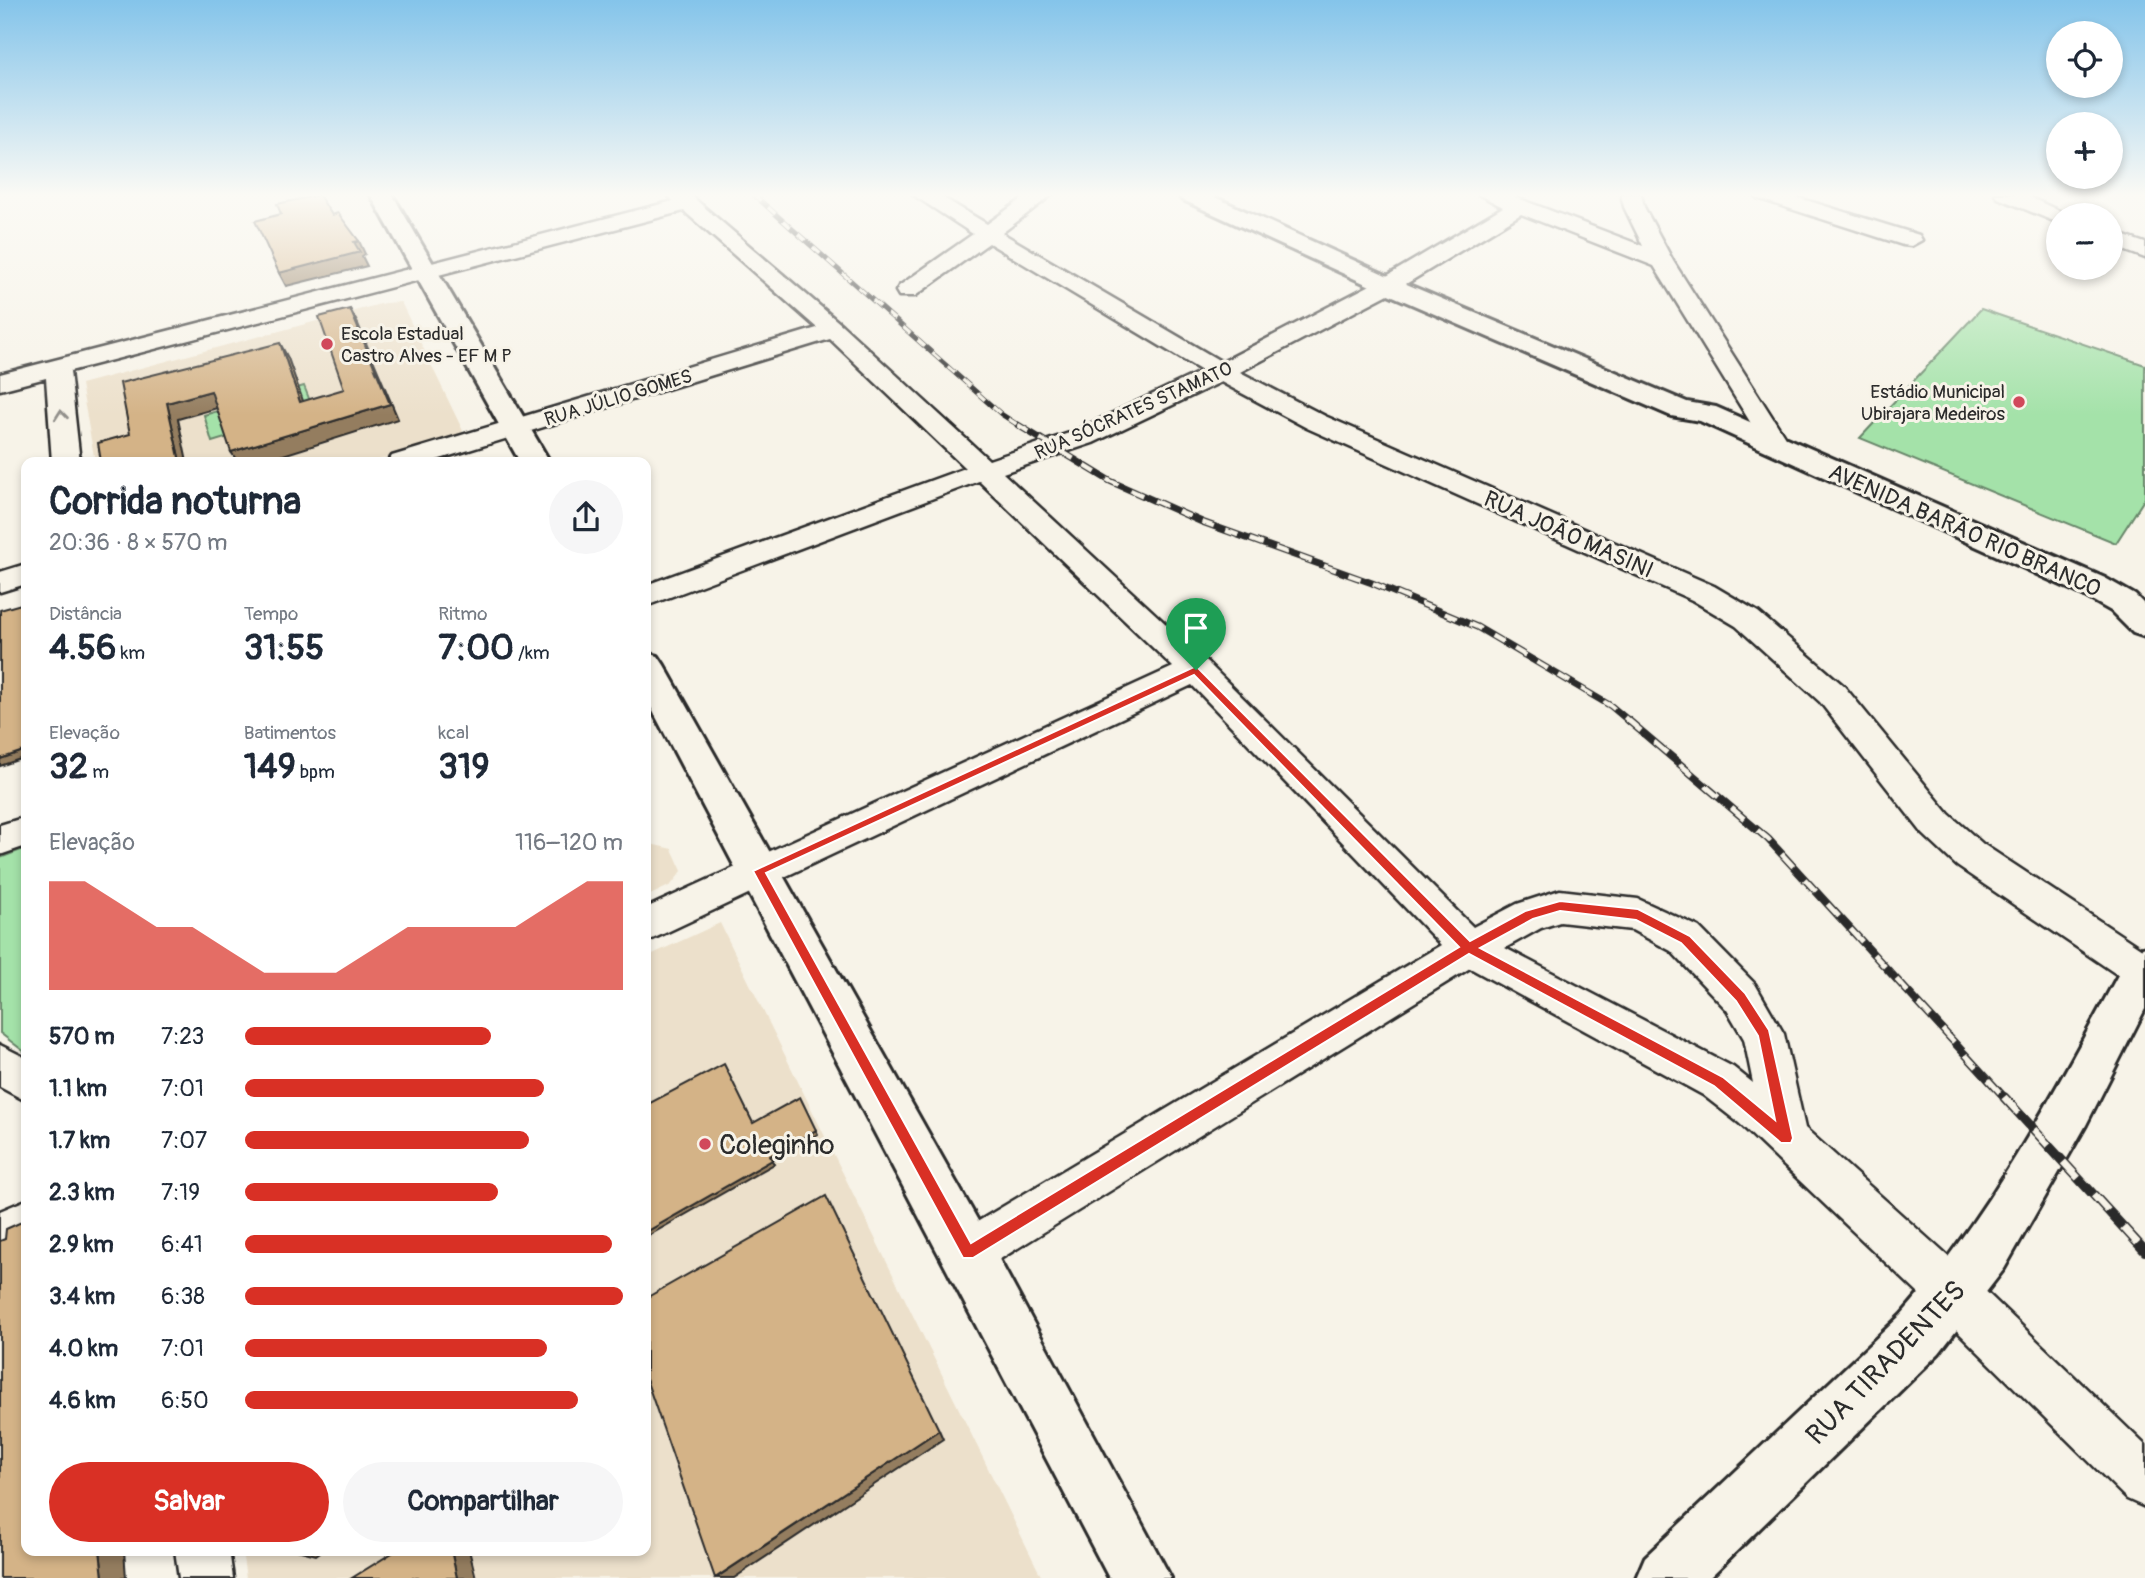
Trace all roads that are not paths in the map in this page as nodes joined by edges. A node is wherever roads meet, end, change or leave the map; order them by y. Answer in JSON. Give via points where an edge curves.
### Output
{"nodes":[{"id":1,"x":423,"y":268,"type":"edge"},
{"id":2,"x":441,"y":268,"type":"edge"},
{"id":3,"x":762,"y":268,"type":"edge"},
{"id":4,"x":939,"y":268,"type":"edge"},
{"id":5,"x":1047,"y":268,"type":"edge"},
{"id":6,"x":1367,"y":268,"type":"edge"},
{"id":7,"x":1373,"y":268,"type":"edge"},
{"id":8,"x":1417,"y":268,"type":"edge"},
{"id":9,"x":1666,"y":268,"type":"edge"},
{"id":10,"x":426,"y":272,"type":"junction"},
{"id":11,"x":1397,"y":280,"type":"junction"},
{"id":12,"x":907,"y":291,"type":"dead end"},
{"id":13,"x":834,"y":330,"type":"junction"},
{"id":14,"x":57,"y":368,"type":"junction"},
{"id":15,"x":1221,"y":372,"type":"junction"},
{"id":16,"x":0,"y":382,"type":"edge"},
{"id":17,"x":516,"y":428,"type":"junction"},
{"id":18,"x":1777,"y":445,"type":"junction"},
{"id":19,"x":66,"y":457,"type":"edge"},
{"id":20,"x":419,"y":457,"type":"edge"},
{"id":21,"x":532,"y":457,"type":"edge"},
{"id":22,"x":984,"y":470,"type":"junction"},
{"id":23,"x":21,"y":576,"type":"edge"},
{"id":24,"x":0,"y":582,"type":"edge"},
{"id":25,"x":651,"y":594,"type":"edge"},
{"id":26,"x":2145,"y":625,"type":"edge"},
{"id":27,"x":1196,"y":670,"type":"junction"},
{"id":28,"x":651,"y":674,"type":"edge"},
{"id":29,"x":21,"y":833,"type":"edge"},
{"id":30,"x":0,"y":840,"type":"edge"},
{"id":31,"x":759,"y":871,"type":"junction"},
{"id":32,"x":651,"y":924,"type":"edge"},
{"id":33,"x":1469,"y":948,"type":"junction"},
{"id":34,"x":2144,"y":969,"type":"edge"},
{"id":35,"x":0,"y":1064,"type":"edge"},
{"id":36,"x":21,"y":1078,"type":"edge"},
{"id":37,"x":1786,"y":1138,"type":"junction"},
{"id":38,"x":21,"y":1225,"type":"edge"},
{"id":39,"x":0,"y":1235,"type":"edge"},
{"id":40,"x":968,"y":1253,"type":"junction"},
{"id":41,"x":1956,"y":1296,"type":"junction"},
{"id":42,"x":2145,"y":1480,"type":"edge"},
{"id":43,"x":203,"y":1556,"type":"edge"},
{"id":44,"x":206,"y":1578,"type":"edge"},
{"id":45,"x":1141,"y":1578,"type":"edge"},
{"id":46,"x":1666,"y":1578,"type":"edge"}],
"edges":[{"from":1,"to":10,"type":"street"},
{"from":2,"to":10,"type":"street"},
{"from":3,"to":13,"type":"street"},
{"from":4,"to":12,"type":"street"},
{"from":5,"to":15,"type":"street","name":"RUA JOÃO MASINI"},
{"from":6,"to":11,"type":"street"},
{"from":7,"to":11,"type":"street"},
{"from":8,"to":11,"type":"street","name":"RUA SÓCRATES STAMATO"},
{"from":9,"to":18,"type":"street"},
{"from":10,"to":14,"type":"street"},
{"from":10,"to":17,"type":"street"},
{"from":11,"to":15,"type":"street","name":"RUA SÓCRATES STAMATO"},
{"from":11,"to":18,"type":"street","name":"AVENIDA BARÃO RIO BRANCO","via":[[1681,410],[1706,413]]},
{"from":13,"to":17,"type":"street","name":"RUA JÚLIO GOMES"},
{"from":13,"to":22,"type":"street"},
{"from":14,"to":16,"type":"street"},
{"from":19,"to":14,"type":"street","one_way":true},
{"from":15,"to":22,"type":"street","name":"RUA SÓCRATES STAMATO","via":[[1055,449]]},
{"from":15,"to":34,"type":"street","name":"RUA JOÃO MASINI","via":[[1316,422],[1703,593],[1748,619],[1832,694],[1936,824],[1970,855]]},
{"from":17,"to":20,"type":"street","name":"RUA JÚLIO GOMES"},
{"from":17,"to":21,"type":"street"},
{"from":18,"to":26,"type":"street","name":"AVENIDA BARÃO RIO BRANCO","via":[[2093,586],[2123,603]]},
{"from":22,"to":25,"type":"street","name":"RUA SÓCRATES STAMATO"},
{"from":22,"to":27,"type":"street"},
{"from":23,"to":24,"type":"street"},
{"from":27,"to":31,"type":"street"},
{"from":27,"to":33,"type":"street"},
{"from":28,"to":31,"type":"street"},
{"from":29,"to":30,"type":"street"},
{"from":31,"to":32,"type":"street"},
{"from":31,"to":40,"type":"street"},
{"from":33,"to":37,"type":"street","via":[[1718,1081]]},
{"from":33,"to":37,"type":"street","via":[[1530,915],[1560,906],[1638,915],[1685,939],[1741,997],[1764,1034]]},
{"from":33,"to":40,"type":"street"},
{"from":34,"to":41,"type":"street","name":"RUA TIRADENTES","via":[[2049,1149]]},
{"from":35,"to":36,"type":"street"},
{"from":37,"to":41,"type":"street"},
{"from":38,"to":39,"type":"street"},
{"from":40,"to":45,"type":"street"},
{"from":41,"to":42,"type":"street"},
{"from":41,"to":46,"type":"street","name":"RUA TIRADENTES"},
{"from":43,"to":44,"type":"street"}]}
